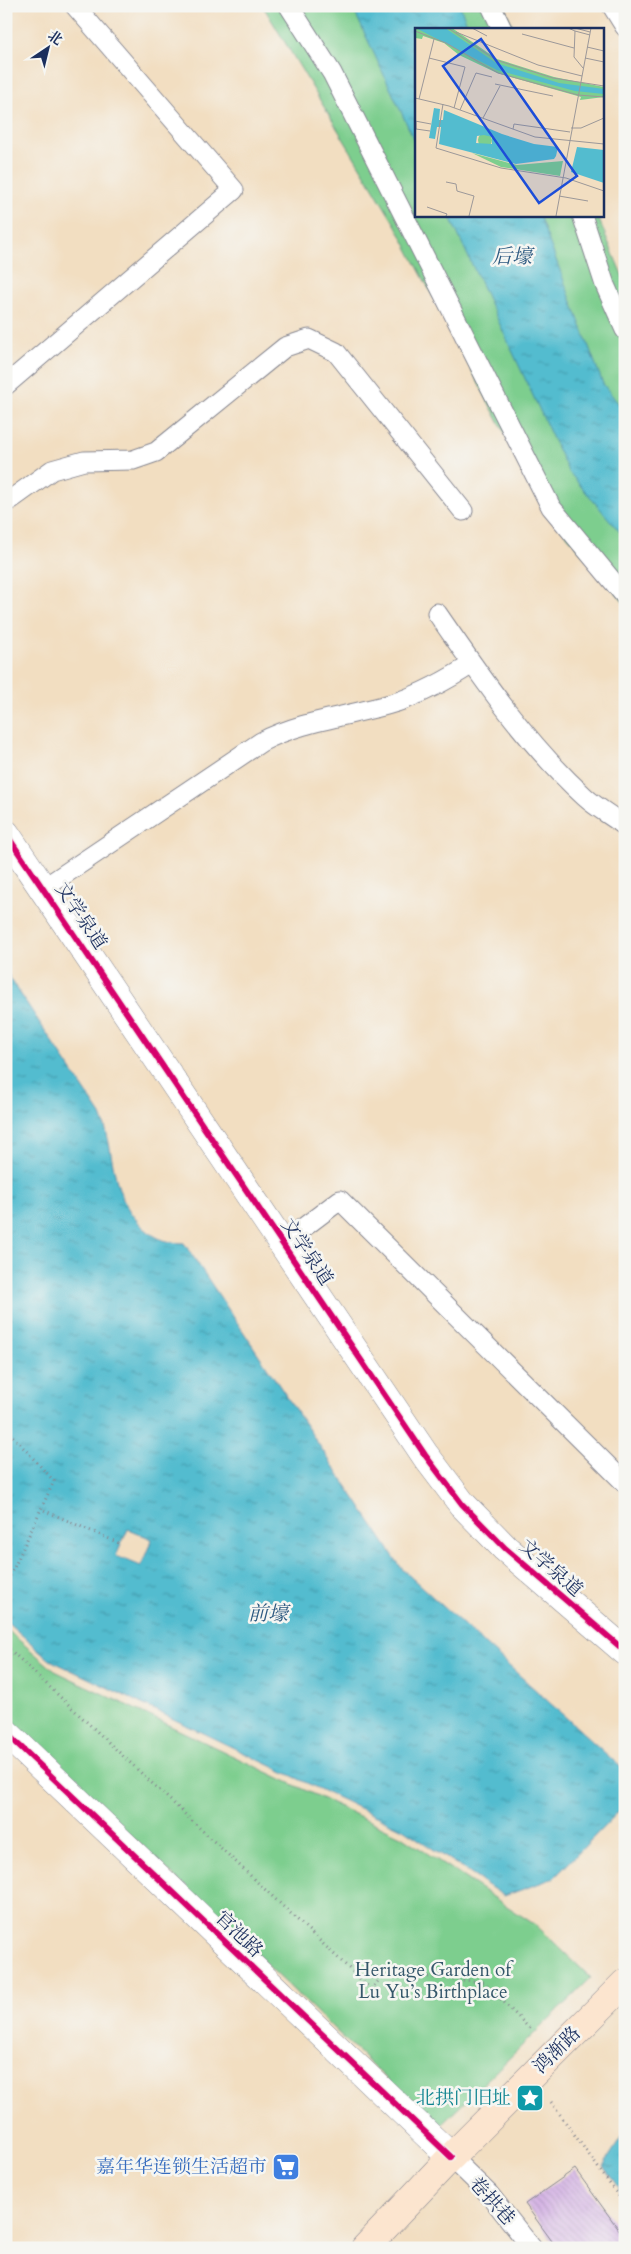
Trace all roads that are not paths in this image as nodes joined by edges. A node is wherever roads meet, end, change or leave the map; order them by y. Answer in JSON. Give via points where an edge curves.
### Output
{"nodes":[{"id":1,"x":75,"y":6,"type":"edge"},
{"id":2,"x":289,"y":6,"type":"edge"},
{"id":3,"x":491,"y":6,"type":"edge"},
{"id":4,"x":612,"y":6,"type":"edge"},
{"id":5,"x":625,"y":27,"type":"edge"},
{"id":6,"x":502,"y":28,"type":"edge"},
{"id":7,"x":582,"y":216,"type":"edge"},
{"id":8,"x":625,"y":330,"type":"edge"},
{"id":9,"x":6,"y":385,"type":"edge"},
{"id":10,"x":6,"y":503,"type":"edge"},
{"id":11,"x":463,"y":511,"type":"dead end"},
{"id":12,"x":625,"y":596,"type":"edge"},
{"id":13,"x":437,"y":613,"type":"dead end"},
{"id":14,"x":472,"y":664,"type":"junction"},
{"id":15,"x":625,"y":826,"type":"edge"},
{"id":16,"x":6,"y":834,"type":"edge"},
{"id":17,"x":44,"y":888,"type":"junction"},
{"id":18,"x":283,"y":1243,"type":"junction"},
{"id":19,"x":625,"y":1483,"type":"edge"},
{"id":20,"x":625,"y":1651,"type":"edge"},
{"id":21,"x":6,"y":1733,"type":"edge"},
{"id":22,"x":625,"y":1982,"type":"edge"},
{"id":23,"x":451,"y":2157,"type":"junction"},
{"id":24,"x":365,"y":2248,"type":"edge"},
{"id":25,"x":532,"y":2248,"type":"edge"}],
"edges":[{"from":1,"to":9,"type":"lane","via":[[234,190]]},
{"from":2,"to":12,"type":"lane","via":[[332,74],[551,507]]},
{"from":3,"to":6,"type":"lane"},
{"from":4,"to":5,"type":"lane"},
{"from":7,"to":8,"type":"lane","via":[[605,285]]},
{"from":10,"to":11,"type":"lane","via":[[52,470],[84,461],[133,460],[156,452],[285,347],[309,339],[336,352]]},
{"from":13,"to":14,"type":"lane"},
{"from":14,"to":15,"type":"lane","via":[[549,762],[586,798]]},
{"from":14,"to":17,"type":"lane","via":[[441,684],[398,702],[283,731],[261,742]]},
{"from":16,"to":17,"type":"street","name":"文学泉道"},
{"from":17,"to":18,"type":"street","name":"文学泉道"},
{"from":18,"to":19,"type":"lane","via":[[340,1200]]},
{"from":18,"to":20,"type":"street","name":"文学泉道","via":[[425,1455],[462,1504],[506,1548]]},
{"from":21,"to":23,"type":"street","name":"官池路"},
{"from":22,"to":23,"type":"street","name":"鸿渐路"},
{"from":23,"to":24,"type":"street","name":"鸿渐路"},
{"from":23,"to":25,"type":"lane","name":"卷拱巷","via":[[489,2194]]}]}
